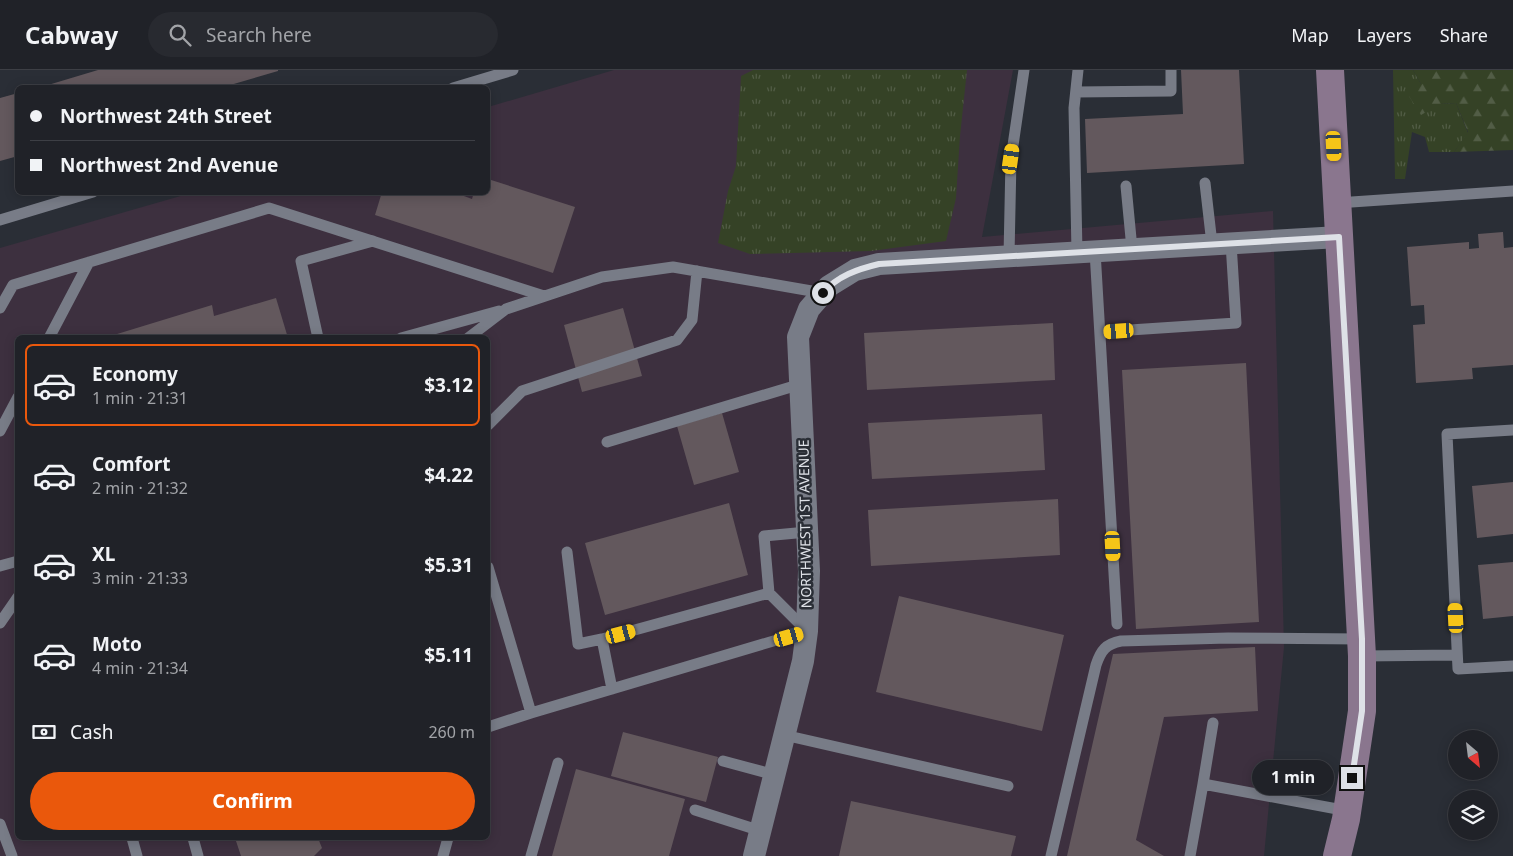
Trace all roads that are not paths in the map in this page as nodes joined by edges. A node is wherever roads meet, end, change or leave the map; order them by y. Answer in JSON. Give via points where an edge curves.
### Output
{"nodes":[{"id":1,"x":513,"y":70,"type":"edge"},
{"id":2,"x":1024,"y":70,"type":"edge"},
{"id":3,"x":1078,"y":70,"type":"edge"},
{"id":4,"x":1171,"y":70,"type":"edge"},
{"id":5,"x":1330,"y":70,"type":"edge"},
{"id":6,"x":463,"y":85,"type":"edge"},
{"id":7,"x":1076,"y":92,"type":"junction"},
{"id":8,"x":1205,"y":183,"type":"dead end"},
{"id":9,"x":1126,"y":186,"type":"dead end"},
{"id":10,"x":1513,"y":191,"type":"edge"},
{"id":11,"x":83,"y":195,"type":"edge"},
{"id":12,"x":1337,"y":203,"type":"junction"},
{"id":13,"x":0,"y":220,"type":"edge"},
{"id":14,"x":1339,"y":237,"type":"junction"},
{"id":15,"x":373,"y":241,"type":"junction"},
{"id":16,"x":1222,"y":244,"type":"junction"},
{"id":17,"x":1132,"y":249,"type":"junction"},
{"id":18,"x":1086,"y":252,"type":"junction"},
{"id":19,"x":1009,"y":256,"type":"junction"},
{"id":20,"x":89,"y":262,"type":"junction"},
{"id":21,"x":697,"y":271,"type":"junction"},
{"id":22,"x":826,"y":289,"type":"junction"},
{"id":23,"x":544,"y":296,"type":"junction"},
{"id":24,"x":0,"y":308,"type":"edge"},
{"id":25,"x":506,"y":309,"type":"junction"},
{"id":26,"x":1100,"y":332,"type":"junction"},
{"id":27,"x":51,"y":335,"type":"edge"},
{"id":28,"x":317,"y":335,"type":"edge"},
{"id":29,"x":412,"y":335,"type":"edge"},
{"id":30,"x":472,"y":335,"type":"edge"},
{"id":31,"x":800,"y":384,"type":"junction"},
{"id":32,"x":15,"y":403,"type":"edge"},
{"id":33,"x":490,"y":423,"type":"edge"},
{"id":34,"x":1513,"y":430,"type":"edge"},
{"id":35,"x":0,"y":431,"type":"edge"},
{"id":36,"x":607,"y":442,"type":"dead end"},
{"id":37,"x":807,"y":532,"type":"junction"},
{"id":38,"x":567,"y":552,"type":"dead end"},
{"id":39,"x":15,"y":562,"type":"edge"},
{"id":40,"x":0,"y":566,"type":"edge"},
{"id":41,"x":490,"y":575,"type":"edge"},
{"id":42,"x":769,"y":593,"type":"junction"},
{"id":43,"x":15,"y":601,"type":"edge"},
{"id":44,"x":0,"y":623,"type":"edge"},
{"id":45,"x":1117,"y":624,"type":"dead end"},
{"id":46,"x":807,"y":632,"type":"junction"},
{"id":47,"x":602,"y":639,"type":"junction"},
{"id":48,"x":1362,"y":648,"type":"junction"},
{"id":49,"x":1457,"y":655,"type":"junction"},
{"id":50,"x":1513,"y":666,"type":"edge"},
{"id":51,"x":612,"y":689,"type":"junction"},
{"id":52,"x":531,"y":713,"type":"junction"},
{"id":53,"x":1213,"y":723,"type":"dead end"},
{"id":54,"x":490,"y":726,"type":"edge"},
{"id":55,"x":784,"y":735,"type":"junction"},
{"id":56,"x":558,"y":762,"type":"dead end"},
{"id":57,"x":723,"y":762,"type":"dead end"},
{"id":58,"x":775,"y":775,"type":"junction"},
{"id":59,"x":1203,"y":784,"type":"junction"},
{"id":60,"x":1008,"y":786,"type":"dead end"},
{"id":61,"x":695,"y":810,"type":"dead end"},
{"id":62,"x":1348,"y":811,"type":"junction"},
{"id":63,"x":0,"y":824,"type":"edge"},
{"id":64,"x":761,"y":830,"type":"junction"},
{"id":65,"x":133,"y":840,"type":"edge"},
{"id":66,"x":194,"y":840,"type":"edge"},
{"id":67,"x":447,"y":840,"type":"edge"},
{"id":68,"x":12,"y":856,"type":"edge"},
{"id":69,"x":138,"y":856,"type":"edge"},
{"id":70,"x":198,"y":856,"type":"edge"},
{"id":71,"x":443,"y":856,"type":"edge"},
{"id":72,"x":531,"y":856,"type":"edge"},
{"id":73,"x":754,"y":856,"type":"edge"},
{"id":74,"x":1051,"y":856,"type":"edge"},
{"id":75,"x":1190,"y":856,"type":"edge"},
{"id":76,"x":1337,"y":856,"type":"edge"}],
"edges":[{"from":1,"to":6,"type":"lane"},
{"from":2,"to":19,"type":"lane","via":[[1011,159]]},
{"from":3,"to":7,"type":"lane"},
{"from":4,"to":7,"type":"lane","via":[[1171,91]]},
{"from":5,"to":12,"type":"street"},
{"from":7,"to":18,"type":"lane","via":[[1074,108]]},
{"from":8,"to":16,"type":"lane"},
{"from":9,"to":17,"type":"lane"},
{"from":10,"to":12,"type":"lane"},
{"from":11,"to":13,"type":"lane"},
{"from":12,"to":14,"type":"street"},
{"from":14,"to":16,"type":"street"},
{"from":14,"to":48,"type":"street"},
{"from":15,"to":20,"type":"lane","via":[[269,208]]},
{"from":15,"to":23,"type":"lane"},
{"from":15,"to":28,"type":"lane","via":[[300,261]]},
{"from":16,"to":17,"type":"street"},
{"from":16,"to":26,"type":"lane","via":[[1236,323]]},
{"from":17,"to":18,"type":"street"},
{"from":18,"to":19,"type":"street"},
{"from":18,"to":26,"type":"lane"},
{"from":19,"to":22,"type":"street","via":[[879,264],[855,270]]},
{"from":20,"to":24,"type":"lane","via":[[13,285]]},
{"from":20,"to":27,"type":"lane"},
{"from":21,"to":22,"type":"lane"},
{"from":21,"to":23,"type":"lane","via":[[673,267],[602,277]]},
{"from":21,"to":33,"type":"lane","via":[[692,320],[677,340],[522,391]]},
{"from":22,"to":31,"type":"street","name":"NORTHWEST 1ST AVENUE","via":[[809,309],[798,337]]},
{"from":23,"to":25,"type":"lane"},
{"from":25,"to":29,"type":"lane"},
{"from":25,"to":30,"type":"lane"},
{"from":26,"to":45,"type":"lane"},
{"from":31,"to":36,"type":"lane"},
{"from":31,"to":37,"type":"street","name":"NORTHWEST 1ST AVENUE"},
{"from":32,"to":35,"type":"lane"},
{"from":34,"to":49,"type":"lane","via":[[1447,434]]},
{"from":37,"to":42,"type":"lane","via":[[764,536]]},
{"from":37,"to":46,"type":"street","name":"NORTHWEST 1ST AVENUE"},
{"from":38,"to":47,"type":"lane","via":[[578,644]]},
{"from":39,"to":40,"type":"lane"},
{"from":41,"to":52,"type":"lane"},
{"from":42,"to":46,"type":"lane"},
{"from":42,"to":47,"type":"lane"},
{"from":43,"to":44,"type":"lane"},
{"from":46,"to":51,"type":"lane"},
{"from":46,"to":55,"type":"street","name":"NORTHWEST 1ST AVENUE"},
{"from":47,"to":51,"type":"lane"},
{"from":48,"to":49,"type":"lane"},
{"from":48,"to":62,"type":"street","via":[[1362,711]]},
{"from":48,"to":74,"type":"lane","via":[[1228,638],[1121,641],[1104,647],[1096,665]]},
{"from":49,"to":50,"type":"lane","via":[[1458,669]]},
{"from":51,"to":52,"type":"lane"},
{"from":52,"to":54,"type":"lane"},
{"from":53,"to":59,"type":"lane"},
{"from":55,"to":58,"type":"street","name":"NORTHWEST 1ST AVENUE"},
{"from":55,"to":60,"type":"lane"},
{"from":56,"to":72,"type":"lane"},
{"from":57,"to":58,"type":"lane"},
{"from":58,"to":64,"type":"street","name":"NORTHWEST 1ST AVENUE"},
{"from":59,"to":62,"type":"lane"},
{"from":59,"to":75,"type":"lane"},
{"from":61,"to":64,"type":"lane"},
{"from":62,"to":76,"type":"street"},
{"from":63,"to":68,"type":"lane"},
{"from":64,"to":73,"type":"street","name":"NORTHWEST 1ST AVENUE"},
{"from":65,"to":69,"type":"lane"},
{"from":66,"to":70,"type":"lane"},
{"from":67,"to":71,"type":"lane"}]}
